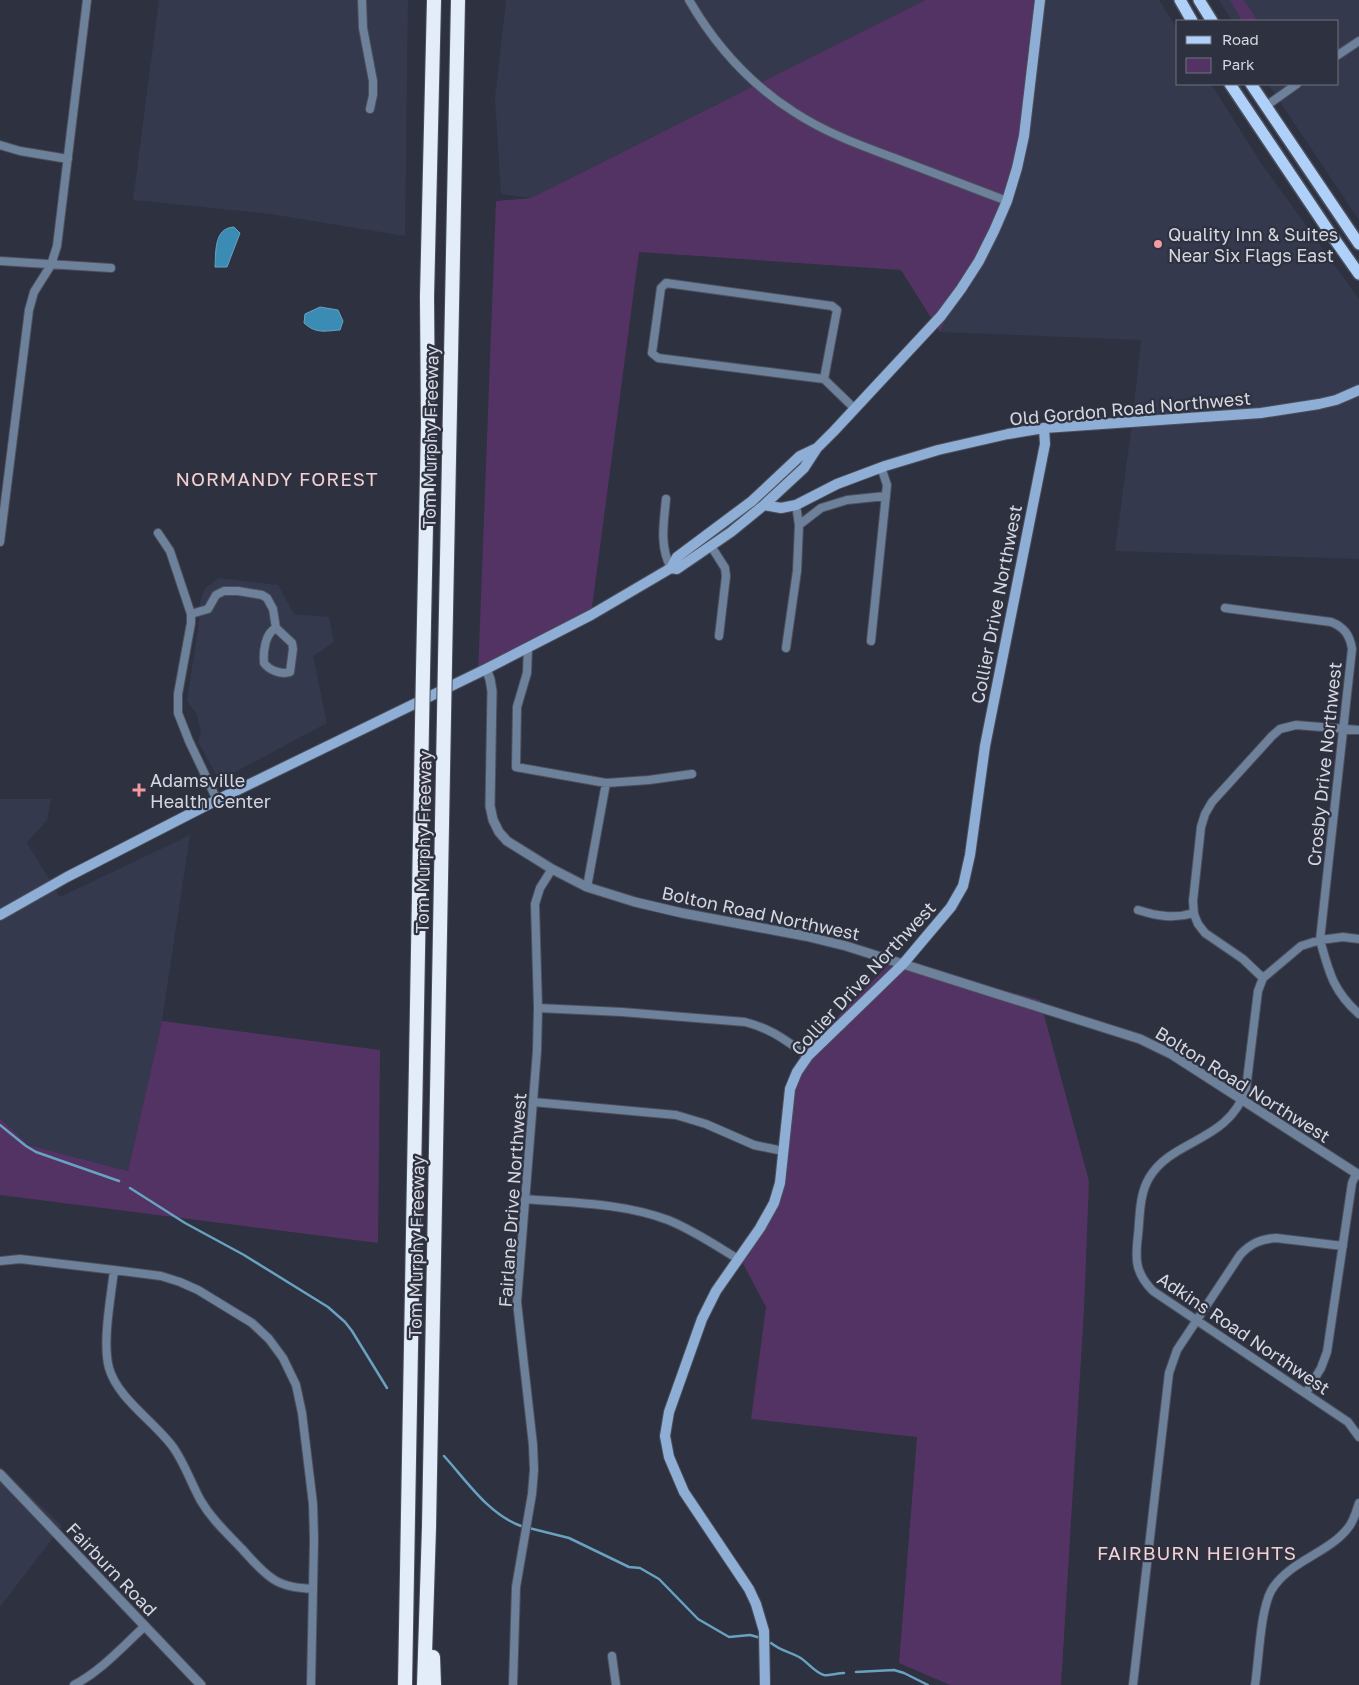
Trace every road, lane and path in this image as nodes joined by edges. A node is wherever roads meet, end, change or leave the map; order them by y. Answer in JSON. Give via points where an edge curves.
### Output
{"nodes":[{"id":1,"x":87,"y":0,"type":"edge"},
{"id":2,"x":362,"y":0,"type":"edge"},
{"id":3,"x":434,"y":0,"type":"edge"},
{"id":4,"x":458,"y":0,"type":"edge"},
{"id":5,"x":689,"y":0,"type":"edge"},
{"id":6,"x":1040,"y":0,"type":"edge"},
{"id":7,"x":1180,"y":0,"type":"edge"},
{"id":8,"x":1199,"y":0,"type":"edge"},
{"id":9,"x":1191,"y":20,"type":"edge"},
{"id":10,"x":1211,"y":20,"type":"edge"},
{"id":11,"x":1359,"y":40,"type":"edge"},
{"id":12,"x":1339,"y":55,"type":"edge"},
{"id":13,"x":1231,"y":85,"type":"edge"},
{"id":14,"x":1252,"y":85,"type":"edge"},
{"id":15,"x":1296,"y":85,"type":"edge"},
{"id":16,"x":1266,"y":106,"type":"junction"},
{"id":17,"x":370,"y":109,"type":"dead end"},
{"id":18,"x":0,"y":144,"type":"edge"},
{"id":19,"x":68,"y":160,"type":"junction"},
{"id":20,"x":1007,"y":201,"type":"junction"},
{"id":21,"x":1359,"y":244,"type":"edge"},
{"id":22,"x":0,"y":261,"type":"edge"},
{"id":23,"x":51,"y":265,"type":"junction"},
{"id":24,"x":111,"y":268,"type":"dead end"},
{"id":25,"x":1359,"y":274,"type":"edge"},
{"id":26,"x":824,"y":379,"type":"junction"},
{"id":27,"x":1359,"y":390,"type":"edge"},
{"id":28,"x":855,"y":409,"type":"junction"},
{"id":29,"x":1044,"y":428,"type":"junction"},
{"id":30,"x":817,"y":448,"type":"junction"},
{"id":31,"x":881,"y":468,"type":"junction"},
{"id":32,"x":886,"y":496,"type":"junction"},
{"id":33,"x":666,"y":498,"type":"dead end"},
{"id":34,"x":764,"y":505,"type":"junction"},
{"id":35,"x":796,"y":505,"type":"junction"},
{"id":36,"x":799,"y":525,"type":"junction"},
{"id":37,"x":158,"y":533,"type":"dead end"},
{"id":38,"x":0,"y":542,"type":"edge"},
{"id":39,"x":712,"y":546,"type":"junction"},
{"id":40,"x":671,"y":568,"type":"junction"},
{"id":41,"x":1225,"y":608,"type":"dead end"},
{"id":42,"x":191,"y":614,"type":"junction"},
{"id":43,"x":276,"y":628,"type":"junction"},
{"id":44,"x":719,"y":636,"type":"dead end"},
{"id":45,"x":871,"y":640,"type":"dead end"},
{"id":46,"x":528,"y":648,"type":"junction"},
{"id":47,"x":786,"y":648,"type":"dead end"},
{"id":48,"x":486,"y":669,"type":"junction"},
{"id":49,"x":1343,"y":729,"type":"junction"},
{"id":50,"x":1359,"y":730,"type":"edge"},
{"id":51,"x":692,"y":774,"type":"dead end"},
{"id":52,"x":606,"y":783,"type":"junction"},
{"id":53,"x":217,"y":800,"type":"junction"},
{"id":54,"x":552,"y":868,"type":"junction"},
{"id":55,"x":587,"y":887,"type":"junction"},
{"id":56,"x":1138,"y":910,"type":"dead end"},
{"id":57,"x":1194,"y":912,"type":"junction"},
{"id":58,"x":0,"y":915,"type":"edge"},
{"id":59,"x":1359,"y":939,"type":"edge"},
{"id":60,"x":1320,"y":940,"type":"junction"},
{"id":61,"x":903,"y":964,"type":"junction"},
{"id":62,"x":1263,"y":978,"type":"junction"},
{"id":63,"x":538,"y":1008,"type":"junction"},
{"id":64,"x":1359,"y":1014,"type":"edge"},
{"id":65,"x":808,"y":1056,"type":"junction"},
{"id":66,"x":1242,"y":1100,"type":"junction"},
{"id":67,"x":533,"y":1102,"type":"junction"},
{"id":68,"x":783,"y":1151,"type":"junction"},
{"id":69,"x":1358,"y":1175,"type":"edge"},
{"id":70,"x":525,"y":1199,"type":"junction"},
{"id":71,"x":1343,"y":1246,"type":"junction"},
{"id":72,"x":738,"y":1259,"type":"junction"},
{"id":73,"x":0,"y":1261,"type":"edge"},
{"id":74,"x":114,"y":1270,"type":"junction"},
{"id":75,"x":1196,"y":1320,"type":"junction"},
{"id":76,"x":1306,"y":1393,"type":"junction"},
{"id":77,"x":1359,"y":1437,"type":"edge"},
{"id":78,"x":0,"y":1474,"type":"edge"},
{"id":79,"x":1359,"y":1504,"type":"edge"},
{"id":80,"x":429,"y":1527,"type":"junction"},
{"id":81,"x":313,"y":1589,"type":"junction"},
{"id":82,"x":145,"y":1626,"type":"junction"},
{"id":83,"x":612,"y":1656,"type":"dead end"},
{"id":84,"x":74,"y":1685,"type":"edge"},
{"id":85,"x":201,"y":1685,"type":"edge"},
{"id":86,"x":311,"y":1685,"type":"edge"},
{"id":87,"x":405,"y":1685,"type":"edge"},
{"id":88,"x":424,"y":1685,"type":"edge"},
{"id":89,"x":434,"y":1685,"type":"edge"},
{"id":90,"x":513,"y":1685,"type":"edge"},
{"id":91,"x":616,"y":1685,"type":"edge"},
{"id":92,"x":765,"y":1685,"type":"edge"},
{"id":93,"x":1133,"y":1685,"type":"edge"},
{"id":94,"x":1256,"y":1685,"type":"edge"}],
"edges":[{"from":1,"to":19,"type":"street"},
{"from":2,"to":17,"type":"street","via":[[363,28],[373,81]]},
{"from":3,"to":87,"type":"highway","name":"Tom Murphy Freeway","bridge":true},
{"from":4,"to":80,"type":"highway","name":"Tom Murphy Freeway","bridge":true},
{"from":5,"to":20,"type":"street","via":[[733,61],[794,112],[862,146]]},
{"from":6,"to":20,"type":"main road","via":[[1024,136]]},
{"from":7,"to":9,"type":"main road"},
{"from":8,"to":10,"type":"main road"},
{"from":11,"to":12,"type":"street"},
{"from":13,"to":25,"type":"main road"},
{"from":14,"to":16,"type":"main road"},
{"from":15,"to":16,"type":"street"},
{"from":16,"to":21,"type":"main road"},
{"from":18,"to":19,"type":"street","via":[[20,152]]},
{"from":19,"to":23,"type":"street","via":[[57,246]]},
{"from":20,"to":28,"type":"main road","via":[[979,261],[961,289],[941,316]]},
{"from":22,"to":23,"type":"street"},
{"from":23,"to":24,"type":"street"},
{"from":23,"to":38,"type":"street","via":[[34,292],[29,310]]},
{"from":26,"to":26,"type":"street","via":[[658,358],[652,353],[661,288],[666,283],[832,306],[837,310],[836,320]]},
{"from":26,"to":28,"type":"street"},
{"from":27,"to":29,"type":"main road","name":"Old Gordon Road Northwest","via":[[1319,404],[1261,413]]},
{"from":28,"to":30,"type":"main road"},
{"from":29,"to":31,"type":"main road","name":"Old Gordon Road Northwest","via":[[974,440]]},
{"from":29,"to":61,"type":"main road","name":"Collier Drive Northwest","via":[[1045,444],[985,746],[963,886],[951,907]]},
{"from":30,"to":34,"type":"main road","via":[[804,468]]},
{"from":30,"to":40,"type":"main road","via":[[800,456],[752,501],[677,557]]},
{"from":31,"to":32,"type":"street","via":[[887,485]]},
{"from":31,"to":35,"type":"main road","name":"Old Gordon Road Northwest","via":[[837,484]]},
{"from":32,"to":36,"type":"street","via":[[847,500],[821,508]]},
{"from":32,"to":45,"type":"street"},
{"from":33,"to":40,"type":"street","via":[[664,548]]},
{"from":34,"to":35,"type":"main road","name":"Old Gordon Road Northwest","via":[[781,508]]},
{"from":34,"to":39,"type":"main road"},
{"from":35,"to":36,"type":"street"},
{"from":36,"to":47,"type":"street","via":[[797,571]]},
{"from":37,"to":42,"type":"street","via":[[170,551]]},
{"from":39,"to":40,"type":"main road","via":[[676,569]]},
{"from":39,"to":44,"type":"street","via":[[726,576]]},
{"from":40,"to":46,"type":"main road"},
{"from":41,"to":49,"type":"street","name":"Crosby Drive Northwest","via":[[1330,622],[1346,631],[1352,649]]},
{"from":42,"to":43,"type":"street","via":[[208,609],[216,595],[224,591],[262,594],[273,609]]},
{"from":42,"to":53,"type":"street","via":[[178,713]]},
{"from":43,"to":43,"type":"street","via":[[293,648],[290,672],[285,674],[264,663],[265,646]]},
{"from":46,"to":48,"type":"main road"},
{"from":46,"to":52,"type":"street","via":[[527,673],[517,707],[516,767]]},
{"from":48,"to":53,"type":"main road"},
{"from":48,"to":54,"type":"street","name":"Bolton Road Northwest","via":[[492,691],[492,820],[507,841]]},
{"from":49,"to":50,"type":"street"},
{"from":49,"to":57,"type":"street","via":[[1296,725],[1280,729],[1212,802],[1201,828]]},
{"from":49,"to":60,"type":"street","name":"Crosby Drive Northwest"},
{"from":51,"to":52,"type":"street"},
{"from":52,"to":55,"type":"street"},
{"from":53,"to":58,"type":"main road"},
{"from":54,"to":55,"type":"street","name":"Bolton Road Northwest"},
{"from":54,"to":63,"type":"street","name":"Fairlane Drive Northwest","via":[[535,904]]},
{"from":55,"to":61,"type":"street","name":"Bolton Road Northwest","via":[[682,913],[805,936]]},
{"from":56,"to":57,"type":"street","via":[[1170,917]]},
{"from":57,"to":62,"type":"street","via":[[1205,933],[1243,959]]},
{"from":59,"to":60,"type":"street"},
{"from":60,"to":62,"type":"street","via":[[1301,946]]},
{"from":60,"to":64,"type":"street","name":"Crosby Drive Northwest","via":[[1338,992]]},
{"from":61,"to":65,"type":"main road","name":"Collier Drive Northwest"},
{"from":61,"to":66,"type":"street","name":"Bolton Road Northwest","via":[[1140,1039],[1171,1054]]},
{"from":62,"to":66,"type":"street","name":"Adkins Road Northwest","via":[[1258,991]]},
{"from":63,"to":65,"type":"street","via":[[745,1022],[776,1033]]},
{"from":63,"to":67,"type":"street","name":"Fairlane Drive Northwest"},
{"from":65,"to":68,"type":"main road","name":"Collier Drive Northwest","via":[[790,1089]]},
{"from":66,"to":69,"type":"street","name":"Bolton Road Northwest"},
{"from":66,"to":75,"type":"street","name":"Adkins Road Northwest","via":[[1228,1120],[1216,1130],[1160,1164],[1148,1179],[1143,1195],[1136,1254],[1140,1274],[1153,1291]]},
{"from":67,"to":68,"type":"street","via":[[676,1115],[754,1145]]},
{"from":67,"to":70,"type":"street","name":"Fairlane Drive Northwest"},
{"from":68,"to":72,"type":"main road","name":"Collier Drive Northwest","via":[[780,1183],[774,1202]]},
{"from":69,"to":71,"type":"street","via":[[1352,1183]]},
{"from":70,"to":72,"type":"street","via":[[613,1206],[648,1214],[690,1230]]},
{"from":70,"to":90,"type":"street","name":"Fairlane Drive Northwest","via":[[517,1302],[534,1470],[516,1587]]},
{"from":71,"to":75,"type":"street","via":[[1276,1238],[1255,1242],[1240,1255]]},
{"from":71,"to":76,"type":"street","via":[[1327,1352]]},
{"from":72,"to":92,"type":"main road","name":"Collier Drive Northwest","via":[[702,1319],[669,1412],[665,1436],[669,1457],[684,1492],[756,1604],[764,1631]]},
{"from":73,"to":74,"type":"street","via":[[20,1259]]},
{"from":74,"to":81,"type":"street","via":[[106,1349],[109,1369],[117,1385],[173,1448],[212,1517],[262,1570],[284,1585]]},
{"from":74,"to":81,"type":"street","via":[[161,1276],[198,1290],[252,1323],[283,1358],[296,1385],[302,1413],[313,1504]]},
{"from":75,"to":76,"type":"street","name":"Adkins Road Northwest"},
{"from":75,"to":93,"type":"street","via":[[1177,1350],[1170,1373]]},
{"from":76,"to":77,"type":"street","name":"Adkins Road Northwest","via":[[1348,1422]]},
{"from":78,"to":82,"type":"street","name":"Fairburn Road"},
{"from":79,"to":94,"type":"street","via":[[1349,1528],[1286,1573],[1271,1592],[1264,1611]]},
{"from":80,"to":88,"type":"highway","name":"Tom Murphy Freeway"},
{"from":80,"to":89,"type":"highway"},
{"from":81,"to":86,"type":"street"},
{"from":82,"to":84,"type":"street","via":[[100,1668]]},
{"from":82,"to":85,"type":"street","name":"Fairburn Road"},
{"from":83,"to":91,"type":"street"}]}
